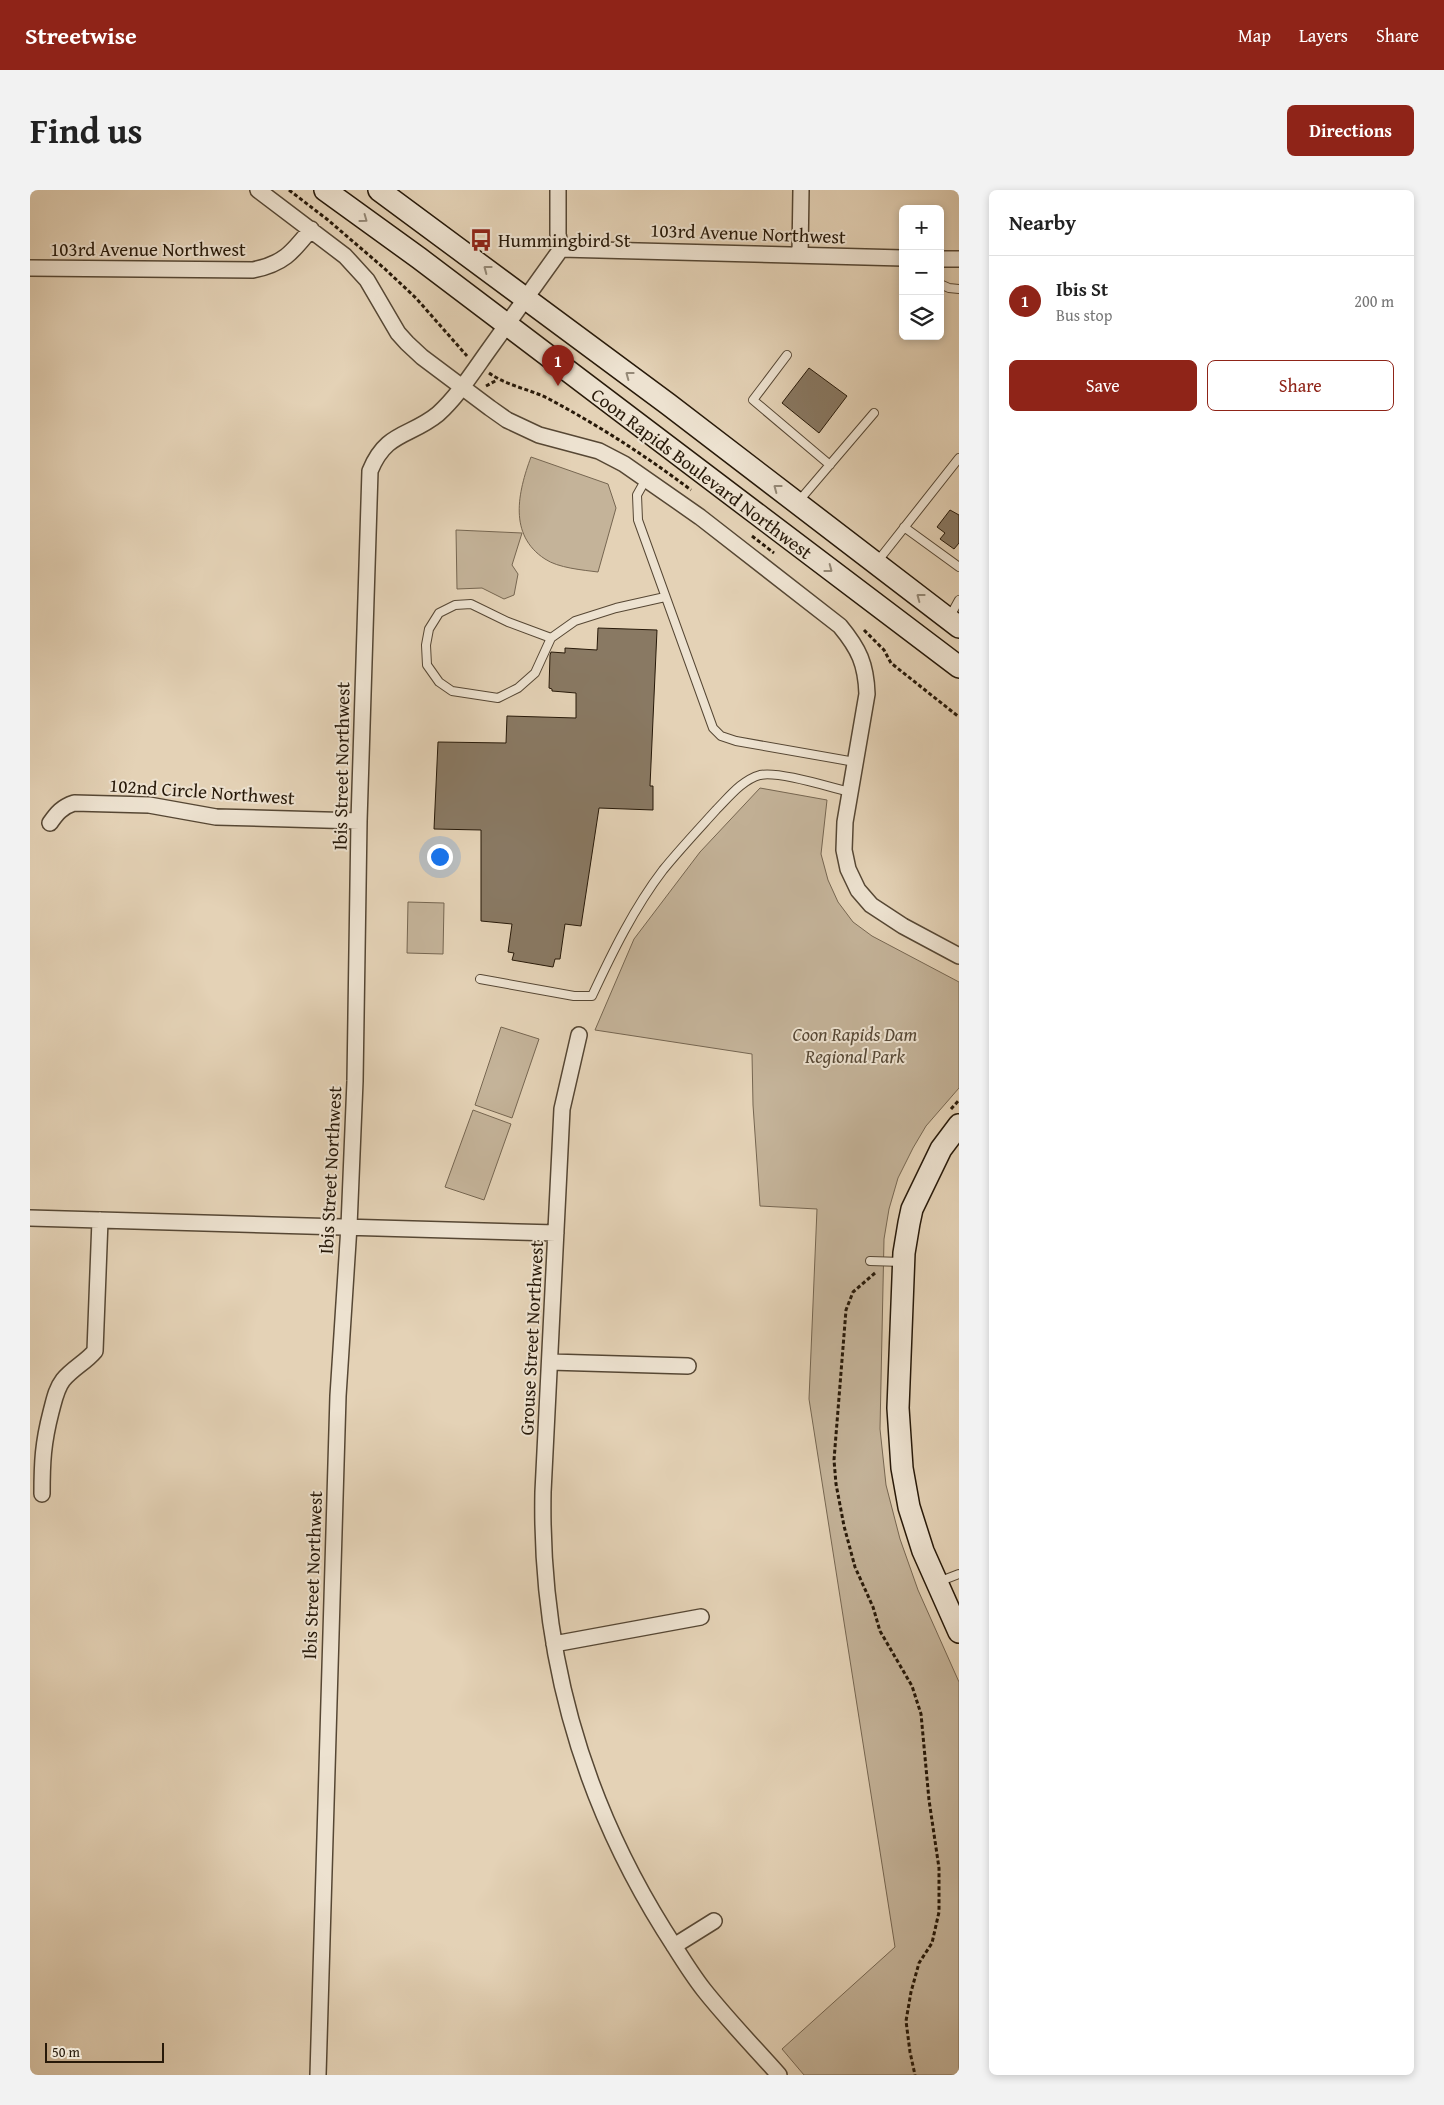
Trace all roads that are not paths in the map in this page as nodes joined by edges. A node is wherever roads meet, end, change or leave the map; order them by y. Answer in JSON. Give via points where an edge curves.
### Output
{"nodes":[{"id":1,"x":258,"y":190,"type":"edge"},
{"id":2,"x":325,"y":190,"type":"edge"},
{"id":3,"x":380,"y":190,"type":"edge"},
{"id":4,"x":400,"y":190,"type":"edge"},
{"id":5,"x":558,"y":190,"type":"edge"},
{"id":6,"x":801,"y":190,"type":"edge"},
{"id":7,"x":311,"y":229,"type":"junction"},
{"id":8,"x":444,"y":237,"type":"junction"},
{"id":9,"x":561,"y":249,"type":"junction"},
{"id":10,"x":800,"y":254,"type":"junction"},
{"id":11,"x":899,"y":258,"type":"edge"},
{"id":12,"x":944,"y":259,"type":"edge"},
{"id":13,"x":959,"y":259,"type":"edge"},
{"id":14,"x":30,"y":268,"type":"edge"},
{"id":15,"x":944,"y":286,"type":"edge"},
{"id":16,"x":959,"y":289,"type":"edge"},
{"id":17,"x":526,"y":298,"type":"junction"},
{"id":18,"x":507,"y":325,"type":"junction"},
{"id":19,"x":787,"y":355,"type":"dead end"},
{"id":20,"x":461,"y":386,"type":"junction"},
{"id":21,"x":874,"y":414,"type":"dead end"},
{"id":22,"x":959,"y":458,"type":"edge"},
{"id":23,"x":830,"y":465,"type":"junction"},
{"id":24,"x":647,"y":478,"type":"junction"},
{"id":25,"x":797,"y":504,"type":"junction"},
{"id":26,"x":904,"y":527,"type":"junction"},
{"id":27,"x":875,"y":563,"type":"junction"},
{"id":28,"x":959,"y":568,"type":"edge"},
{"id":29,"x":665,"y":597,"type":"junction"},
{"id":30,"x":959,"y":600,"type":"edge"},
{"id":31,"x":954,"y":623,"type":"edge"},
{"id":32,"x":551,"y":638,"type":"junction"},
{"id":33,"x":959,"y":667,"type":"edge"},
{"id":34,"x":855,"y":762,"type":"junction"},
{"id":35,"x":850,"y":792,"type":"junction"},
{"id":36,"x":359,"y":821,"type":"junction"},
{"id":37,"x":50,"y":823,"type":"dead end"},
{"id":38,"x":959,"y":956,"type":"edge"},
{"id":39,"x":480,"y":980,"type":"dead end"},
{"id":40,"x":579,"y":1035,"type":"dead end"},
{"id":41,"x":952,"y":1120,"type":"edge"},
{"id":42,"x":30,"y":1218,"type":"edge"},
{"id":43,"x":100,"y":1220,"type":"junction"},
{"id":44,"x":348,"y":1226,"type":"junction"},
{"id":45,"x":556,"y":1232,"type":"junction"},
{"id":46,"x":870,"y":1261,"type":"dead end"},
{"id":47,"x":895,"y":1261,"type":"junction"},
{"id":48,"x":550,"y":1362,"type":"junction"},
{"id":49,"x":688,"y":1366,"type":"dead end"},
{"id":50,"x":42,"y":1494,"type":"dead end"},
{"id":51,"x":959,"y":1574,"type":"edge"},
{"id":52,"x":936,"y":1583,"type":"junction"},
{"id":53,"x":701,"y":1617,"type":"dead end"},
{"id":54,"x":959,"y":1632,"type":"edge"},
{"id":55,"x":554,"y":1644,"type":"junction"},
{"id":56,"x":714,"y":1921,"type":"dead end"},
{"id":57,"x":674,"y":1946,"type":"junction"},
{"id":58,"x":318,"y":2075,"type":"edge"},
{"id":59,"x":778,"y":2075,"type":"edge"}],
"edges":[{"from":1,"to":7,"type":"street"},
{"from":2,"to":18,"type":"main road","name":"Coon Rapids Boulevard Northwest","one_way":true},
{"from":3,"to":8,"type":"main road","name":"Coon Rapids Boulevard Northwest"},
{"from":4,"to":8,"type":"main road","via":[[414,201]]},
{"from":5,"to":9,"type":"street"},
{"from":6,"to":10,"type":"street"},
{"from":7,"to":14,"type":"street","name":"103rd Avenue Northwest","via":[[291,254],[272,265],[252,270]]},
{"from":7,"to":20,"type":"street","via":[[357,268],[407,343]]},
{"from":17,"to":8,"type":"main road","name":"Coon Rapids Boulevard Northwest","one_way":true},
{"from":9,"to":10,"type":"street","name":"103rd Avenue Northwest"},
{"from":9,"to":17,"type":"street","name":"Ibis Street Northwest"},
{"from":10,"to":11,"type":"street","name":"103rd Avenue Northwest"},
{"from":12,"to":13,"type":"street"},
{"from":15,"to":16,"type":"lane"},
{"from":17,"to":18,"type":"street","name":"Ibis Street Northwest"},
{"from":25,"to":17,"type":"main road","name":"Coon Rapids Boulevard Northwest","one_way":true},
{"from":18,"to":20,"type":"street","name":"Ibis Street Northwest"},
{"from":18,"to":33,"type":"main road","name":"Coon Rapids Boulevard Northwest","one_way":true},
{"from":19,"to":23,"type":"lane","via":[[753,400]]},
{"from":20,"to":24,"type":"street","via":[[520,427],[539,436],[599,451]]},
{"from":20,"to":36,"type":"street","name":"Ibis Street Northwest","via":[[436,415],[386,444],[370,471]]},
{"from":21,"to":23,"type":"lane"},
{"from":22,"to":26,"type":"lane"},
{"from":23,"to":25,"type":"lane"},
{"from":24,"to":29,"type":"lane","via":[[637,495],[638,520]]},
{"from":24,"to":34,"type":"street","via":[[840,626],[852,641],[862,658],[867,685]]},
{"from":25,"to":27,"type":"main road","name":"Coon Rapids Boulevard Northwest"},
{"from":26,"to":27,"type":"lane"},
{"from":26,"to":28,"type":"lane"},
{"from":31,"to":27,"type":"main road","name":"Coon Rapids Boulevard Northwest","one_way":true},
{"from":29,"to":32,"type":"lane","via":[[575,621]]},
{"from":29,"to":34,"type":"lane","via":[[709,719],[720,736]]},
{"from":30,"to":31,"type":"lane"},
{"from":32,"to":32,"type":"lane","via":[[534,673],[518,688],[498,698],[452,691],[438,682],[428,665],[426,645],[429,629],[438,613],[455,604],[471,604]]},
{"from":34,"to":35,"type":"street"},
{"from":35,"to":38,"type":"street","via":[[843,838],[848,869],[858,890],[878,911]]},
{"from":35,"to":39,"type":"lane","via":[[780,776],[763,775],[749,779],[663,871],[613,951],[592,996],[574,996]]},
{"from":36,"to":37,"type":"street","name":"102nd Circle Northwest","via":[[216,816],[157,806],[74,803],[58,811]]},
{"from":36,"to":44,"type":"street","name":"Ibis Street Northwest"},
{"from":40,"to":45,"type":"street","name":"Grouse Street Northwest","via":[[562,1109]]},
{"from":41,"to":47,"type":"main road","via":[[912,1209],[906,1238]]},
{"from":42,"to":43,"type":"street"},
{"from":43,"to":44,"type":"street"},
{"from":43,"to":50,"type":"street","via":[[96,1351],[62,1381],[56,1392],[44,1442]]},
{"from":44,"to":45,"type":"street"},
{"from":44,"to":58,"type":"street","name":"Ibis Street Northwest","via":[[338,1396]]},
{"from":45,"to":48,"type":"street","name":"Grouse Street Northwest"},
{"from":46,"to":47,"type":"lane"},
{"from":47,"to":52,"type":"main road","via":[[900,1453],[909,1507]]},
{"from":48,"to":49,"type":"street"},
{"from":48,"to":55,"type":"street","name":"Grouse Street Northwest","via":[[542,1530]]},
{"from":51,"to":52,"type":"lane"},
{"from":52,"to":54,"type":"main road"},
{"from":53,"to":55,"type":"street"},
{"from":55,"to":57,"type":"street","name":"Grouse Street Northwest","via":[[575,1736],[590,1783],[629,1870]]},
{"from":56,"to":57,"type":"street"},
{"from":57,"to":59,"type":"street","name":"Grouse Street Northwest","via":[[704,1989]]}]}
